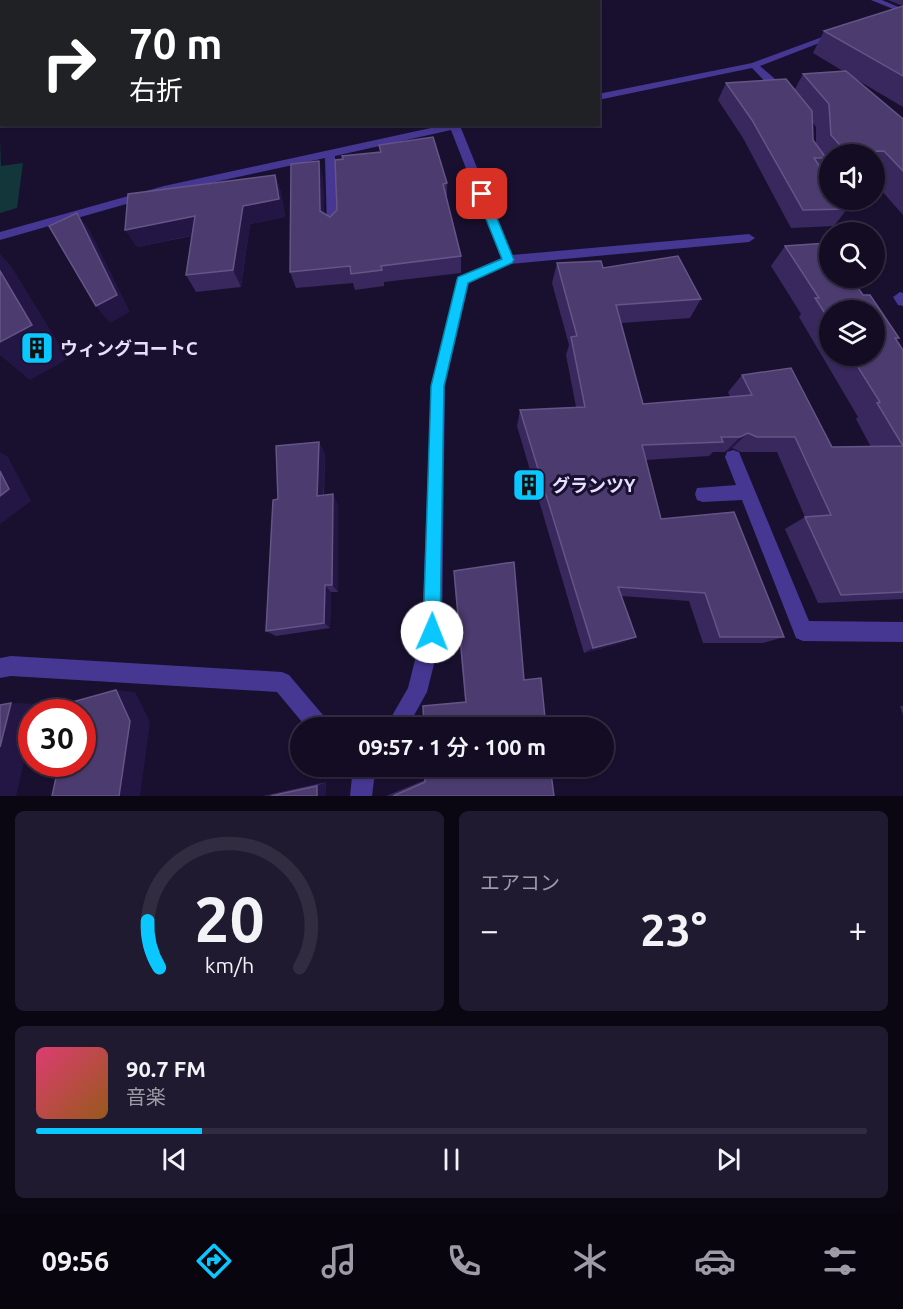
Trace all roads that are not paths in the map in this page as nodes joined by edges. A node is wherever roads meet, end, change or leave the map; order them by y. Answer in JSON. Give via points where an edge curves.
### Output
{"nodes":[{"id":1,"x":875,"y":0,"type":"edge"},
{"id":2,"x":902,"y":14,"type":"edge"},
{"id":3,"x":849,"y":30,"type":"edge"},
{"id":4,"x":754,"y":65,"type":"junction"},
{"id":5,"x":600,"y":97,"type":"edge"},
{"id":6,"x":790,"y":104,"type":"edge"},
{"id":7,"x":454,"y":126,"type":"edge"},
{"id":8,"x":458,"y":126,"type":"edge"},
{"id":9,"x":330,"y":154,"type":"junction"},
{"id":10,"x":333,"y":228,"type":"edge"},
{"id":11,"x":0,"y":236,"type":"edge"},
{"id":12,"x":749,"y":238,"type":"dead end"},
{"id":13,"x":508,"y":260,"type":"junction"},
{"id":14,"x":733,"y":457,"type":"edge"},
{"id":15,"x":747,"y":492,"type":"junction"},
{"id":16,"x":703,"y":495,"type":"dead end"},
{"id":17,"x":903,"y":632,"type":"edge"},
{"id":18,"x":0,"y":668,"type":"edge"},
{"id":19,"x":312,"y":717,"type":"edge"},
{"id":20,"x":402,"y":717,"type":"edge"}],
"edges":[{"from":1,"to":2,"type":"street"},
{"from":3,"to":4,"type":"street"},
{"from":4,"to":5,"type":"street"},
{"from":4,"to":6,"type":"street"},
{"from":7,"to":9,"type":"street"},
{"from":8,"to":13,"type":"street"},
{"from":9,"to":10,"type":"street"},
{"from":9,"to":11,"type":"street","via":[[165,190]]},
{"from":12,"to":13,"type":"street"},
{"from":13,"to":20,"type":"street","via":[[463,280],[438,386],[432,632],[417,693]]},
{"from":14,"to":15,"type":"street"},
{"from":15,"to":16,"type":"street"},
{"from":15,"to":17,"type":"street","via":[[803,631]]},
{"from":18,"to":19,"type":"street","via":[[282,682]]}]}
